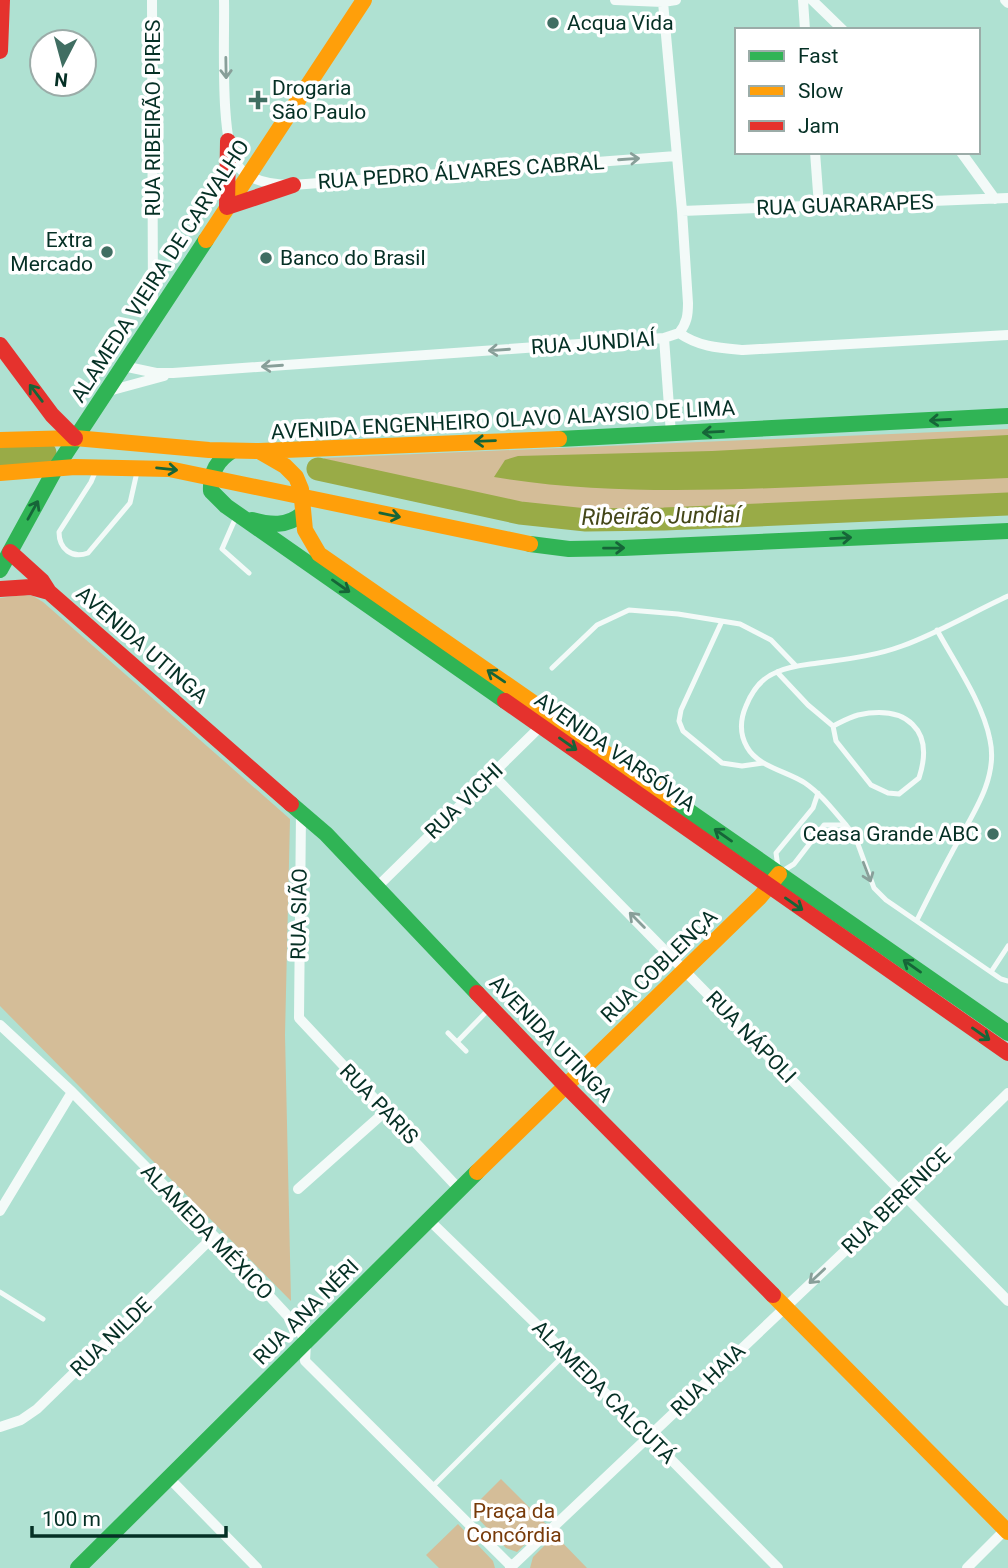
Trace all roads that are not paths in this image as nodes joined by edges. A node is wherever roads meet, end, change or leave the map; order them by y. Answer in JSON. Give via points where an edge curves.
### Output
{"nodes":[{"id":1,"x":2,"y":0,"type":"edge"},
{"id":2,"x":152,"y":0,"type":"edge"},
{"id":3,"x":225,"y":0,"type":"edge"},
{"id":4,"x":364,"y":0,"type":"edge"},
{"id":5,"x":615,"y":0,"type":"edge"},
{"id":6,"x":677,"y":0,"type":"edge"},
{"id":7,"x":803,"y":0,"type":"edge"},
{"id":8,"x":812,"y":0,"type":"edge"},
{"id":9,"x":663,"y":2,"type":"junction"},
{"id":10,"x":805,"y":28,"type":"edge"},
{"id":11,"x":841,"y":28,"type":"edge"},
{"id":12,"x":0,"y":39,"type":"edge"},
{"id":13,"x":0,"y":51,"type":"edge"},
{"id":14,"x":228,"y":141,"type":"junction"},
{"id":15,"x":814,"y":154,"type":"edge"},
{"id":16,"x":962,"y":154,"type":"edge"},
{"id":17,"x":676,"y":156,"type":"junction"},
{"id":18,"x":248,"y":175,"type":"junction"},
{"id":19,"x":293,"y":185,"type":"junction"},
{"id":20,"x":1008,"y":198,"type":"edge"},
{"id":21,"x":995,"y":199,"type":"junction"},
{"id":22,"x":819,"y":206,"type":"junction"},
{"id":23,"x":227,"y":207,"type":"junction"},
{"id":24,"x":682,"y":211,"type":"junction"},
{"id":25,"x":153,"y":320,"type":"junction"},
{"id":26,"x":679,"y":333,"type":"junction"},
{"id":27,"x":1008,"y":335,"type":"edge"},
{"id":28,"x":664,"y":338,"type":"junction"},
{"id":29,"x":0,"y":345,"type":"edge"},
{"id":30,"x":122,"y":366,"type":"junction"},
{"id":31,"x":173,"y":373,"type":"junction"},
{"id":32,"x":105,"y":392,"type":"junction"},
{"id":33,"x":1008,"y":416,"type":"edge"},
{"id":34,"x":671,"y":434,"type":"junction"},
{"id":35,"x":75,"y":438,"type":"junction"},
{"id":36,"x":0,"y":440,"type":"edge"},
{"id":37,"x":259,"y":451,"type":"junction"},
{"id":38,"x":232,"y":452,"type":"junction"},
{"id":39,"x":98,"y":467,"type":"junction"},
{"id":40,"x":138,"y":467,"type":"junction"},
{"id":41,"x":56,"y":468,"type":"junction"},
{"id":42,"x":0,"y":472,"type":"edge"},
{"id":43,"x":211,"y":477,"type":"junction"},
{"id":44,"x":302,"y":496,"type":"junction"},
{"id":45,"x":302,"y":514,"type":"junction"},
{"id":46,"x":240,"y":516,"type":"junction"},
{"id":47,"x":1008,"y":531,"type":"edge"},
{"id":48,"x":10,"y":552,"type":"junction"},
{"id":49,"x":0,"y":570,"type":"edge"},
{"id":50,"x":249,"y":573,"type":"dead end"},
{"id":51,"x":0,"y":589,"type":"edge"},
{"id":52,"x":50,"y":592,"type":"junction"},
{"id":53,"x":1008,"y":596,"type":"edge"},
{"id":54,"x":722,"y":621,"type":"junction"},
{"id":55,"x":937,"y":630,"type":"junction"},
{"id":56,"x":796,"y":666,"type":"junction"},
{"id":57,"x":552,"y":668,"type":"dead end"},
{"id":58,"x":777,"y":672,"type":"junction"},
{"id":59,"x":547,"y":720,"type":"junction"},
{"id":60,"x":833,"y":726,"type":"junction"},
{"id":61,"x":763,"y":763,"type":"junction"},
{"id":62,"x":492,"y":774,"type":"junction"},
{"id":63,"x":818,"y":793,"type":"junction"},
{"id":64,"x":301,"y":811,"type":"junction"},
{"id":65,"x":846,"y":825,"type":"junction"},
{"id":66,"x":774,"y":881,"type":"junction"},
{"id":67,"x":376,"y":888,"type":"junction"},
{"id":68,"x":917,"y":920,"type":"junction"},
{"id":69,"x":1008,"y":946,"type":"edge"},
{"id":70,"x":685,"y":969,"type":"junction"},
{"id":71,"x":991,"y":972,"type":"junction"},
{"id":72,"x":1008,"y":981,"type":"edge"},
{"id":73,"x":491,"y":1007,"type":"junction"},
{"id":74,"x":299,"y":1018,"type":"joint"},
{"id":75,"x":0,"y":1026,"type":"edge"},
{"id":76,"x":448,"y":1033,"type":"dead end"},
{"id":77,"x":1008,"y":1033,"type":"edge"},
{"id":78,"x":457,"y":1042,"type":"junction"},
{"id":79,"x":466,"y":1051,"type":"dead end"},
{"id":80,"x":1008,"y":1053,"type":"edge"},
{"id":81,"x":565,"y":1085,"type":"junction"},
{"id":82,"x":72,"y":1092,"type":"junction"},
{"id":83,"x":1008,"y":1093,"type":"edge"},
{"id":84,"x":387,"y":1111,"type":"junction"},
{"id":85,"x":298,"y":1189,"type":"dead end"},
{"id":86,"x":459,"y":1189,"type":"junction"},
{"id":87,"x":903,"y":1196,"type":"junction"},
{"id":88,"x":0,"y":1211,"type":"edge"},
{"id":89,"x":428,"y":1219,"type":"junction"},
{"id":90,"x":214,"y":1236,"type":"junction"},
{"id":91,"x":0,"y":1292,"type":"edge"},
{"id":92,"x":1007,"y":1299,"type":"edge"},
{"id":93,"x":784,"y":1308,"type":"junction"},
{"id":94,"x":43,"y":1319,"type":"dead end"},
{"id":95,"x":306,"y":1343,"type":"junction"},
{"id":96,"x":566,"y":1353,"type":"junction"},
{"id":97,"x":0,"y":1427,"type":"edge"},
{"id":98,"x":648,"y":1437,"type":"junction"},
{"id":99,"x":169,"y":1478,"type":"junction"},
{"id":100,"x":433,"y":1486,"type":"junction"},
{"id":101,"x":1007,"y":1530,"type":"edge"},
{"id":102,"x":512,"y":1567,"type":"edge"},
{"id":103,"x":78,"y":1568,"type":"edge"},
{"id":104,"x":257,"y":1568,"type":"edge"},
{"id":105,"x":778,"y":1568,"type":"edge"},
{"id":106,"x":967,"y":1568,"type":"edge"}],
"edges":[{"from":1,"to":12,"type":"main road"},
{"from":2,"to":25,"type":"street","name":"RUA RIBEIRÃO PIRES"},
{"from":3,"to":14,"type":"street","one_way":true},
{"from":4,"to":18,"type":"main road","name":"ALAMEDA VIEIRA DE CARVALHO"},
{"from":5,"to":9,"type":"street"},
{"from":6,"to":9,"type":"street"},
{"from":7,"to":10,"type":"street"},
{"from":8,"to":11,"type":"street"},
{"from":9,"to":17,"type":"street"},
{"from":12,"to":13,"type":"main road"},
{"from":14,"to":18,"type":"street","via":[[238,166]]},
{"from":14,"to":23,"type":"main road"},
{"from":15,"to":22,"type":"street"},
{"from":16,"to":21,"type":"street"},
{"from":19,"to":17,"type":"street","name":"RUA PEDRO ÁLVARES CABRAL","one_way":true},
{"from":17,"to":24,"type":"street"},
{"from":18,"to":19,"type":"street","name":"RUA PEDRO ÁLVARES CABRAL"},
{"from":18,"to":23,"type":"main road","name":"ALAMEDA VIEIRA DE CARVALHO"},
{"from":19,"to":23,"type":"main road"},
{"from":20,"to":21,"type":"street","name":"RUA GUARARAPES"},
{"from":21,"to":22,"type":"street","name":"RUA GUARARAPES"},
{"from":22,"to":24,"type":"street","name":"RUA GUARARAPES"},
{"from":23,"to":25,"type":"main road","name":"ALAMEDA VIEIRA DE CARVALHO"},
{"from":24,"to":26,"type":"street","via":[[688,316]]},
{"from":25,"to":30,"type":"main road","name":"ALAMEDA VIEIRA DE CARVALHO"},
{"from":26,"to":27,"type":"street","name":"RUA JUNDIAÍ","via":[[708,346],[743,349]]},
{"from":26,"to":28,"type":"street","name":"RUA JUNDIAÍ"},
{"from":28,"to":31,"type":"street","name":"RUA JUNDIAÍ","one_way":true},
{"from":28,"to":34,"type":"street"},
{"from":35,"to":29,"type":"main road","one_way":true},
{"from":30,"to":31,"type":"street","name":"RUA JUNDIAÍ"},
{"from":30,"to":32,"type":"main road","name":"ALAMEDA VIEIRA DE CARVALHO"},
{"from":31,"to":32,"type":"street","name":"RUA JUNDIAÍ"},
{"from":32,"to":35,"type":"main road","name":"ALAMEDA VIEIRA DE CARVALHO"},
{"from":33,"to":34,"type":"main road","name":"AVENIDA ENGENHEIRO OLAVO ALAYSIO DE LIMA","one_way":true},
{"from":34,"to":37,"type":"main road","name":"AVENIDA ENGENHEIRO OLAVO ALAYSIO DE LIMA","one_way":true},
{"from":35,"to":36,"type":"main road","name":"AVENIDA ENGENHEIRO OLAVO ALAYSIO DE LIMA"},
{"from":35,"to":38,"type":"main road","name":"AVENIDA ENGENHEIRO OLAVO ALAYSIO DE LIMA"},
{"from":35,"to":41,"type":"main road","name":"ALAMEDA VIEIRA DE CARVALHO"},
{"from":37,"to":38,"type":"main road","name":"AVENIDA ENGENHEIRO OLAVO ALAYSIO DE LIMA"},
{"from":37,"to":44,"type":"main road","via":[[293,473]]},
{"from":38,"to":43,"type":"main road","via":[[222,458]]},
{"from":39,"to":40,"type":"main road"},
{"from":39,"to":40,"type":"lane","via":[[59,532],[63,547],[78,556],[88,553],[130,503]]},
{"from":39,"to":41,"type":"main road"},
{"from":40,"to":43,"type":"main road","one_way":true},
{"from":41,"to":42,"type":"main road"},
{"from":48,"to":41,"type":"main road","name":"ALAMEDA VIEIRA DE CARVALHO","one_way":true},
{"from":43,"to":44,"type":"main road"},
{"from":43,"to":46,"type":"main road","name":"AVENIDA VARSÓVIA","via":[[211,491]]},
{"from":44,"to":45,"type":"main road","name":"AVENIDA VARSÓVIA"},
{"from":44,"to":47,"type":"main road","one_way":true,"via":[[511,542],[569,549]]},
{"from":45,"to":46,"type":"main road","via":[[280,525]]},
{"from":59,"to":45,"type":"main road","name":"AVENIDA VARSÓVIA","one_way":true,"via":[[319,554],[307,536]]},
{"from":46,"to":50,"type":"lane","via":[[222,549]]},
{"from":46,"to":59,"type":"main road","name":"AVENIDA VARSÓVIA","one_way":true},
{"from":48,"to":49,"type":"main road","name":"ALAMEDA VIEIRA DE CARVALHO"},
{"from":48,"to":52,"type":"main road","name":"AVENIDA UTINGA"},
{"from":51,"to":52,"type":"main road","name":"AVENIDA UTINGA","via":[[31,587]]},
{"from":52,"to":64,"type":"main road","name":"AVENIDA UTINGA"},
{"from":53,"to":55,"type":"lane"},
{"from":54,"to":56,"type":"lane","via":[[740,624],[771,640]]},
{"from":54,"to":57,"type":"lane","via":[[629,610],[597,625]]},
{"from":54,"to":61,"type":"lane","via":[[679,721],[683,731],[722,762],[742,766]]},
{"from":55,"to":56,"type":"lane","via":[[873,655]]},
{"from":55,"to":68,"type":"lane","via":[[983,716],[992,762],[977,805]]},
{"from":56,"to":58,"type":"lane"},
{"from":58,"to":60,"type":"lane"},
{"from":58,"to":61,"type":"lane","via":[[750,694],[742,715],[741,735]]},
{"from":59,"to":62,"type":"street","name":"RUA VICHI"},
{"from":59,"to":66,"type":"main road","name":"AVENIDA VARSÓVIA"},
{"from":60,"to":60,"type":"lane","via":[[836,741],[871,785],[899,794],[919,778],[924,751],[912,722],[900,715],[879,713],[856,715]]},
{"from":61,"to":63,"type":"lane"},
{"from":62,"to":67,"type":"street","name":"RUA VICHI"},
{"from":70,"to":62,"type":"street","name":"RUA NÁPOLI","one_way":true},
{"from":63,"to":65,"type":"lane"},
{"from":63,"to":66,"type":"lane","via":[[813,808],[776,853]]},
{"from":64,"to":67,"type":"main road","name":"AVENIDA UTINGA"},
{"from":64,"to":74,"type":"street","name":"RUA SIÃO"},
{"from":65,"to":66,"type":"lane","via":[[824,825],[794,864]]},
{"from":65,"to":68,"type":"lane","one_way":true,"via":[[855,836],[874,888]]},
{"from":66,"to":70,"type":"main road","name":"RUA COBLENÇA"},
{"from":77,"to":66,"type":"main road","name":"AVENIDA VARSÓVIA","one_way":true},
{"from":66,"to":80,"type":"main road","name":"AVENIDA VARSÓVIA","one_way":true},
{"from":67,"to":73,"type":"main road","name":"AVENIDA UTINGA"},
{"from":68,"to":71,"type":"lane"},
{"from":69,"to":71,"type":"lane"},
{"from":70,"to":81,"type":"main road","name":"RUA COBLENÇA"},
{"from":70,"to":87,"type":"street","name":"RUA NÁPOLI"},
{"from":71,"to":72,"type":"lane"},
{"from":73,"to":78,"type":"lane"},
{"from":73,"to":81,"type":"main road","name":"AVENIDA UTINGA"},
{"from":74,"to":84,"type":"street","name":"RUA PARIS"},
{"from":75,"to":82,"type":"street","name":"ALAMEDA MÉXICO"},
{"from":76,"to":78,"type":"lane"},
{"from":78,"to":79,"type":"lane"},
{"from":81,"to":86,"type":"main road","name":"RUA ANA NÉRI"},
{"from":81,"to":93,"type":"main road","name":"AVENIDA UTINGA"},
{"from":82,"to":88,"type":"street"},
{"from":82,"to":90,"type":"street","name":"ALAMEDA MÉXICO"},
{"from":83,"to":87,"type":"street","name":"RUA BERENICE"},
{"from":84,"to":85,"type":"street"},
{"from":84,"to":86,"type":"street","name":"RUA PARIS"},
{"from":86,"to":89,"type":"main road","name":"RUA ANA NÉRI"},
{"from":87,"to":92,"type":"street","name":"RUA NÁPOLI"},
{"from":87,"to":93,"type":"street","name":"RUA BERENICE","one_way":true},
{"from":89,"to":95,"type":"main road","name":"RUA ANA NÉRI"},
{"from":89,"to":96,"type":"street","name":"ALAMEDA CALCUTÁ"},
{"from":90,"to":95,"type":"street","name":"ALAMEDA MÉXICO","via":[[298,1327]]},
{"from":90,"to":97,"type":"street","name":"RUA NILDE","via":[[37,1409]]},
{"from":91,"to":94,"type":"lane"},
{"from":93,"to":98,"type":"street","name":"RUA HAIA"},
{"from":93,"to":101,"type":"main road","name":"AVENIDA UTINGA"},
{"from":95,"to":99,"type":"main road","name":"RUA ANA NÉRI"},
{"from":95,"to":100,"type":"street","name":"ALAMEDA MÉXICO","via":[[305,1361]]},
{"from":96,"to":98,"type":"street","name":"ALAMEDA CALCUTÁ"},
{"from":96,"to":100,"type":"lane"},
{"from":98,"to":102,"type":"street","name":"RUA HAIA"},
{"from":98,"to":105,"type":"street","name":"ALAMEDA CALCUTÁ"},
{"from":99,"to":103,"type":"main road","name":"RUA ANA NÉRI"},
{"from":99,"to":104,"type":"street"},
{"from":100,"to":102,"type":"street","name":"ALAMEDA MÉXICO"},
{"from":101,"to":106,"type":"street"}]}
